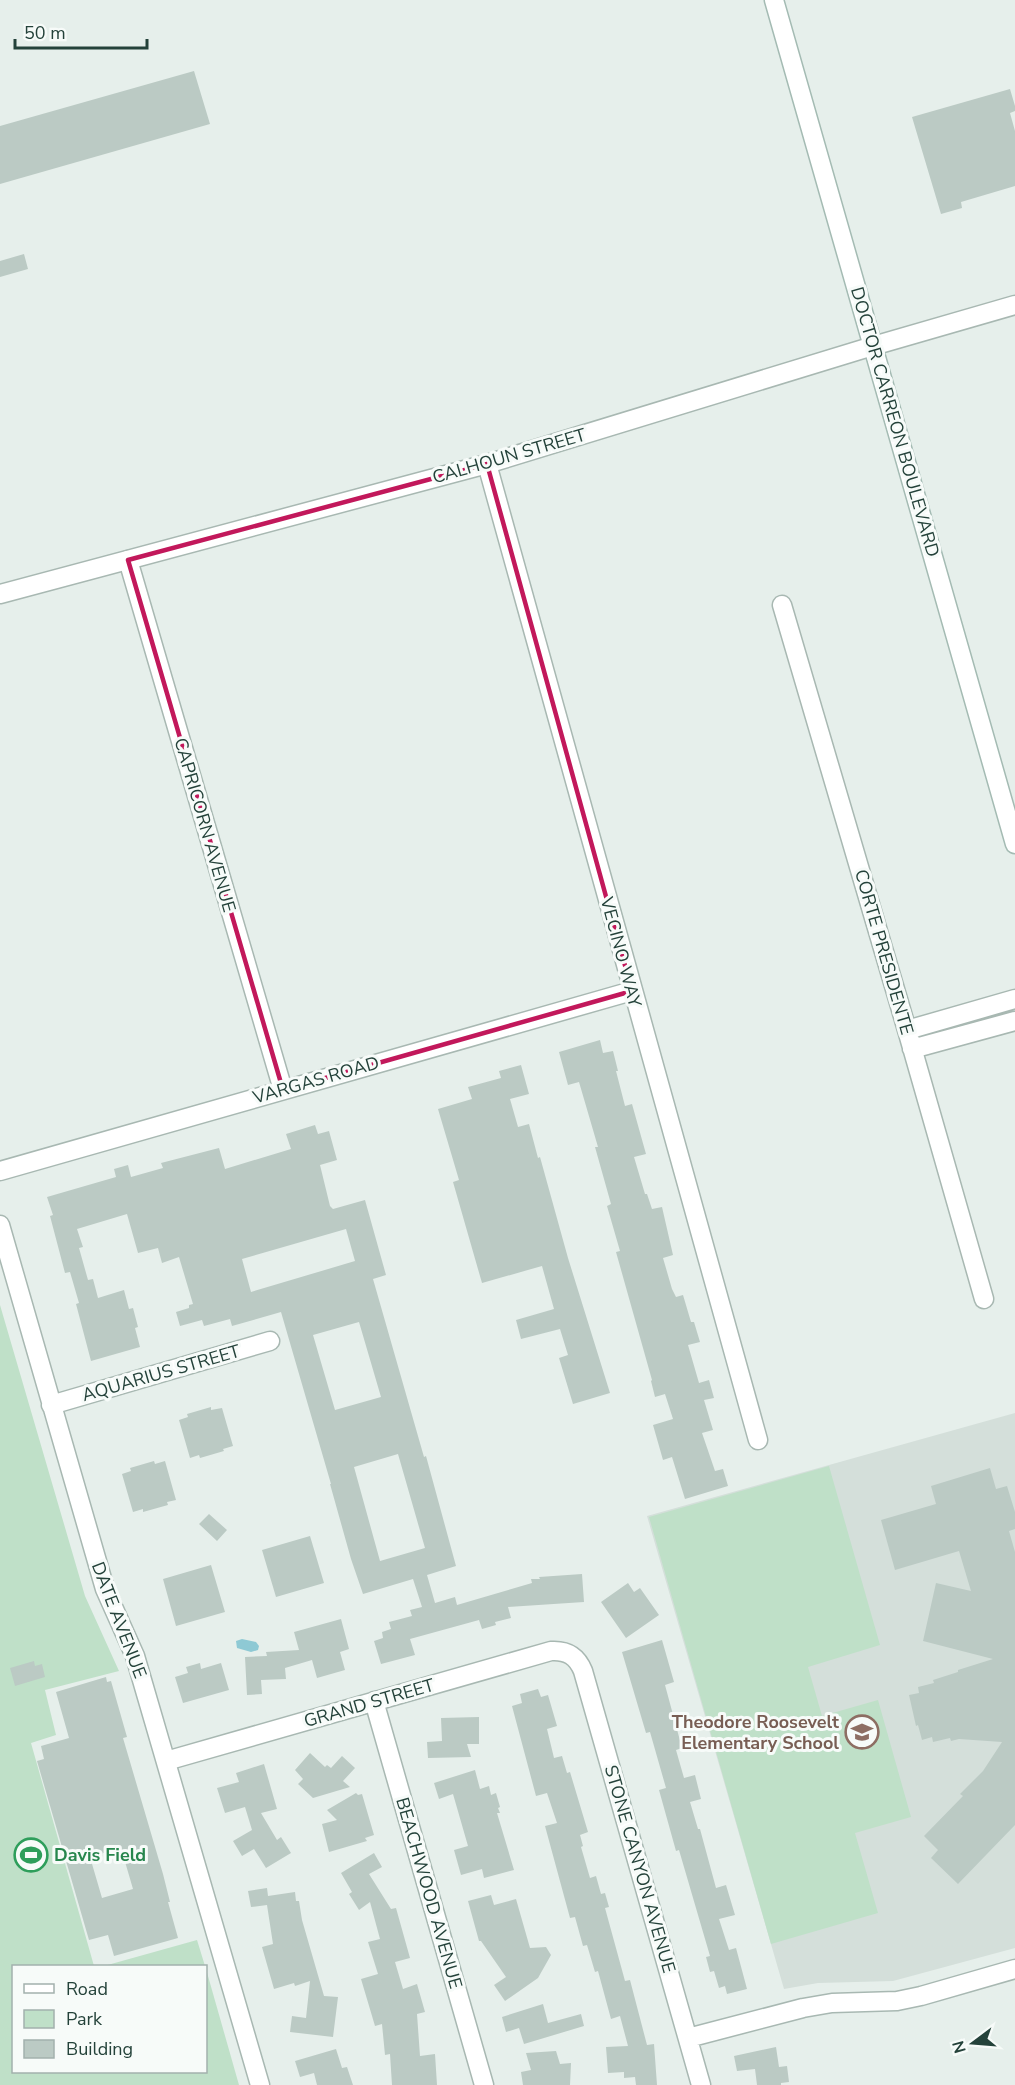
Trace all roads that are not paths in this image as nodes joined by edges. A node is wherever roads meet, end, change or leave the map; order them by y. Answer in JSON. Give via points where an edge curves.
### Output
{"nodes":[{"id":1,"x":774,"y":0,"type":"edge"},
{"id":2,"x":1015,"y":305,"type":"edge"},
{"id":3,"x":873,"y":346,"type":"junction"},
{"id":4,"x":487,"y":464,"type":"junction"},
{"id":5,"x":128,"y":560,"type":"junction"},
{"id":6,"x":0,"y":594,"type":"edge"},
{"id":7,"x":782,"y":605,"type":"dead end"},
{"id":8,"x":1015,"y":844,"type":"edge"},
{"id":9,"x":632,"y":991,"type":"junction"},
{"id":10,"x":1015,"y":999,"type":"edge"},
{"id":11,"x":1015,"y":1021,"type":"edge"},
{"id":12,"x":907,"y":1030,"type":"junction"},
{"id":13,"x":912,"y":1050,"type":"junction"},
{"id":14,"x":283,"y":1090,"type":"junction"},
{"id":15,"x":0,"y":1171,"type":"edge"},
{"id":16,"x":0,"y":1225,"type":"edge"},
{"id":17,"x":984,"y":1299,"type":"dead end"},
{"id":18,"x":270,"y":1341,"type":"dead end"},
{"id":19,"x":51,"y":1405,"type":"junction"},
{"id":20,"x":758,"y":1440,"type":"dead end"},
{"id":21,"x":573,"y":1656,"type":"joint"},
{"id":22,"x":374,"y":1701,"type":"junction"},
{"id":23,"x":166,"y":1761,"type":"junction"},
{"id":24,"x":1015,"y":1969,"type":"edge"},
{"id":25,"x":688,"y":2038,"type":"junction"},
{"id":26,"x":260,"y":2085,"type":"edge"},
{"id":27,"x":484,"y":2085,"type":"edge"},
{"id":28,"x":701,"y":2085,"type":"edge"}],
"edges":[{"from":1,"to":3,"type":"street","name":"DOCTOR CARREON BOULEVARD"},
{"from":2,"to":3,"type":"street","name":"CALHOUN STREET"},
{"from":3,"to":4,"type":"street","name":"CALHOUN STREET"},
{"from":3,"to":8,"type":"street","name":"DOCTOR CARREON BOULEVARD"},
{"from":4,"to":5,"type":"street","name":"CALHOUN STREET"},
{"from":4,"to":9,"type":"street","name":"VECINO WAY"},
{"from":5,"to":6,"type":"street","name":"CALHOUN STREET"},
{"from":5,"to":14,"type":"street","name":"CAPRICORN AVENUE"},
{"from":7,"to":12,"type":"street","name":"CORTE PRESIDENTE"},
{"from":9,"to":14,"type":"street","name":"VARGAS ROAD"},
{"from":9,"to":20,"type":"street","name":"VECINO WAY"},
{"from":10,"to":12,"type":"street"},
{"from":11,"to":13,"type":"street"},
{"from":12,"to":13,"type":"street","name":"CORTE PRESIDENTE"},
{"from":13,"to":17,"type":"street","name":"CORTE PRESIDENTE"},
{"from":14,"to":15,"type":"street","name":"VARGAS ROAD"},
{"from":16,"to":19,"type":"street","name":"DATE AVENUE"},
{"from":18,"to":19,"type":"street","name":"AQUARIUS STREET"},
{"from":19,"to":23,"type":"street","name":"DATE AVENUE","via":[[105,1589],[135,1656]]},
{"from":21,"to":22,"type":"street","name":"GRAND STREET","via":[[551,1651]]},
{"from":21,"to":25,"type":"street","name":"STONE CANYON AVENUE","via":[[583,1671]]},
{"from":22,"to":23,"type":"street","name":"GRAND STREET"},
{"from":22,"to":27,"type":"street","name":"BEACHWOOD AVENUE"},
{"from":23,"to":26,"type":"street","name":"DATE AVENUE"},
{"from":24,"to":25,"type":"street","via":[[921,1996],[803,2008]]},
{"from":25,"to":28,"type":"street","name":"STONE CANYON AVENUE"}]}
